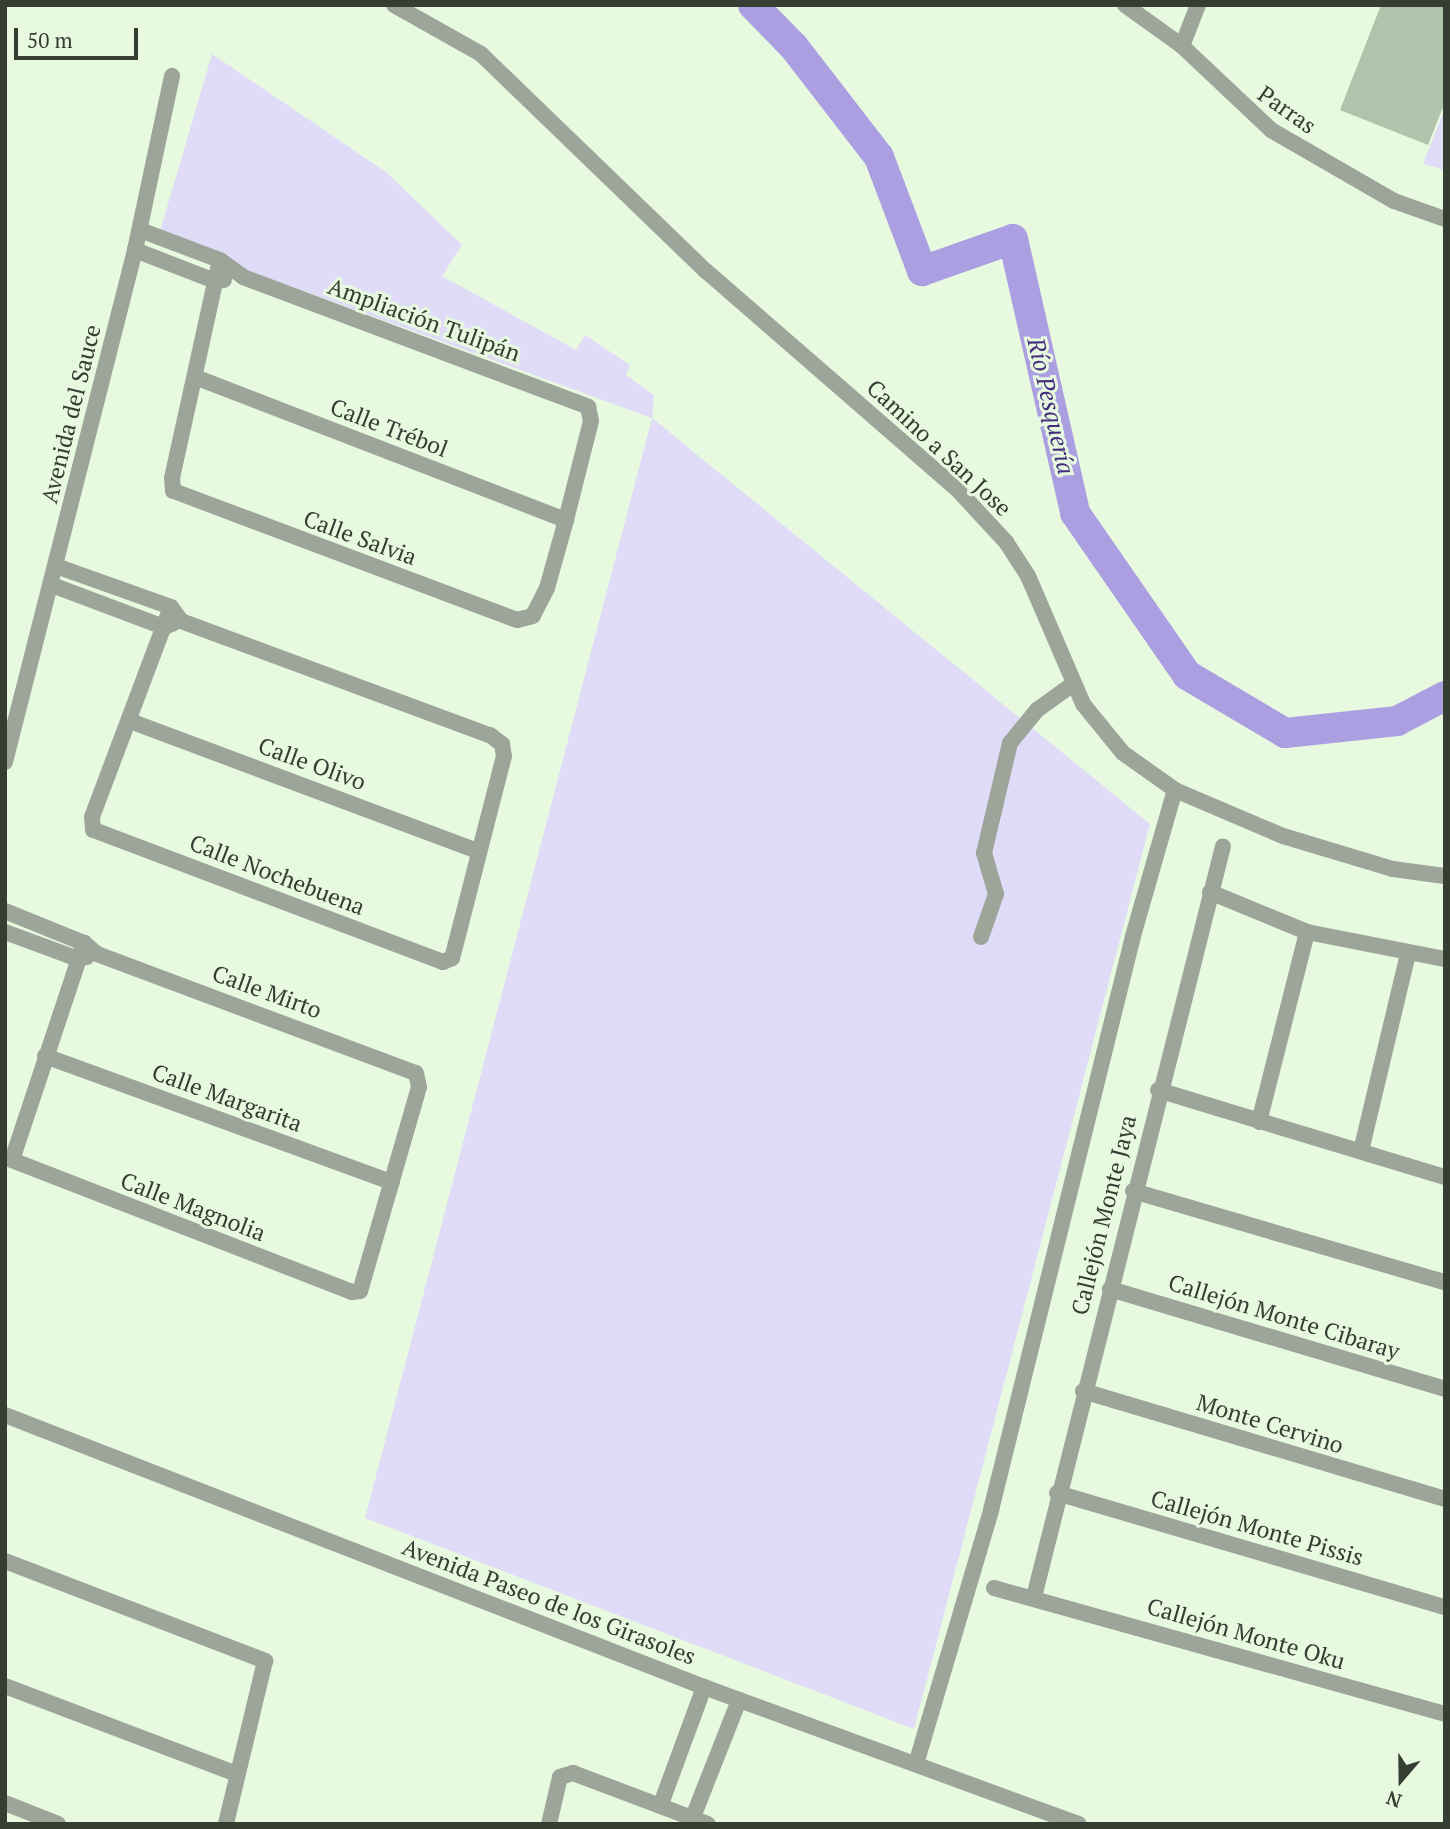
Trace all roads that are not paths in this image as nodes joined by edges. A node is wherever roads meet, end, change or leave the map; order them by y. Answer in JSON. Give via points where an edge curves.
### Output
{"nodes":[{"id":1,"x":394,"y":5,"type":"edge"},
{"id":2,"x":1125,"y":5,"type":"edge"},
{"id":3,"x":1198,"y":5,"type":"edge"},
{"id":4,"x":1182,"y":46,"type":"junction"},
{"id":5,"x":172,"y":76,"type":"dead end"},
{"id":6,"x":1445,"y":219,"type":"edge"},
{"id":7,"x":139,"y":230,"type":"junction"},
{"id":8,"x":135,"y":250,"type":"junction"},
{"id":9,"x":220,"y":260,"type":"junction"},
{"id":10,"x":243,"y":277,"type":"junction"},
{"id":11,"x":215,"y":281,"type":"junction"},
{"id":12,"x":195,"y":377,"type":"junction"},
{"id":13,"x":566,"y":520,"type":"junction"},
{"id":14,"x":56,"y":566,"type":"junction"},
{"id":15,"x":52,"y":585,"type":"junction"},
{"id":16,"x":170,"y":607,"type":"junction"},
{"id":17,"x":181,"y":621,"type":"junction"},
{"id":18,"x":164,"y":626,"type":"junction"},
{"id":19,"x":1073,"y":684,"type":"junction"},
{"id":20,"x":130,"y":721,"type":"junction"},
{"id":21,"x":5,"y":762,"type":"edge"},
{"id":22,"x":1175,"y":790,"type":"junction"},
{"id":23,"x":1223,"y":846,"type":"dead end"},
{"id":24,"x":478,"y":851,"type":"junction"},
{"id":25,"x":1445,"y":876,"type":"edge"},
{"id":26,"x":1210,"y":892,"type":"junction"},
{"id":27,"x":5,"y":911,"type":"edge"},
{"id":28,"x":5,"y":932,"type":"edge"},
{"id":29,"x":1307,"y":932,"type":"junction"},
{"id":30,"x":981,"y":937,"type":"dead end"},
{"id":31,"x":84,"y":943,"type":"junction"},
{"id":32,"x":1408,"y":953,"type":"junction"},
{"id":33,"x":97,"y":954,"type":"junction"},
{"id":34,"x":78,"y":959,"type":"junction"},
{"id":35,"x":1445,"y":959,"type":"edge"},
{"id":36,"x":45,"y":1056,"type":"junction"},
{"id":37,"x":1158,"y":1090,"type":"junction"},
{"id":38,"x":1259,"y":1122,"type":"junction"},
{"id":39,"x":1361,"y":1151,"type":"junction"},
{"id":40,"x":1445,"y":1177,"type":"edge"},
{"id":41,"x":392,"y":1182,"type":"junction"},
{"id":42,"x":1133,"y":1191,"type":"junction"},
{"id":43,"x":1445,"y":1282,"type":"edge"},
{"id":44,"x":1110,"y":1289,"type":"junction"},
{"id":45,"x":1445,"y":1389,"type":"edge"},
{"id":46,"x":1083,"y":1391,"type":"junction"},
{"id":47,"x":5,"y":1415,"type":"edge"},
{"id":48,"x":1057,"y":1493,"type":"junction"},
{"id":49,"x":1445,"y":1499,"type":"edge"},
{"id":50,"x":5,"y":1561,"type":"edge"},
{"id":51,"x":994,"y":1588,"type":"dead end"},
{"id":52,"x":1034,"y":1597,"type":"junction"},
{"id":53,"x":1445,"y":1607,"type":"edge"},
{"id":54,"x":5,"y":1686,"type":"edge"},
{"id":55,"x":704,"y":1687,"type":"junction"},
{"id":56,"x":739,"y":1700,"type":"junction"},
{"id":57,"x":1445,"y":1714,"type":"edge"},
{"id":58,"x":916,"y":1764,"type":"junction"},
{"id":59,"x":237,"y":1774,"type":"junction"},
{"id":60,"x":5,"y":1803,"type":"edge"},
{"id":61,"x":661,"y":1804,"type":"junction"},
{"id":62,"x":700,"y":1821,"type":"edge"},
{"id":63,"x":58,"y":1824,"type":"edge"},
{"id":64,"x":226,"y":1824,"type":"edge"},
{"id":65,"x":549,"y":1824,"type":"edge"},
{"id":66,"x":1079,"y":1824,"type":"edge"}],
"edges":[{"from":1,"to":19,"type":"street","name":"Camino a San Jose","via":[[481,54],[706,271],[956,488],[1006,542],[1028,576]]},
{"from":2,"to":4,"type":"street","name":"Parras"},
{"from":3,"to":4,"type":"street"},
{"from":4,"to":6,"type":"street","name":"Parras","via":[[1270,130],[1394,201]]},
{"from":5,"to":7,"type":"street","name":"Avenida del Sauce"},
{"from":7,"to":8,"type":"street","name":"Avenida del Sauce"},
{"from":7,"to":9,"type":"street","name":"Ampliación Tulipán"},
{"from":8,"to":11,"type":"street","name":"Ampliación Tulipán"},
{"from":8,"to":14,"type":"street","name":"Avenida del Sauce"},
{"from":9,"to":10,"type":"street","name":"Ampliación Tulipán"},
{"from":9,"to":11,"type":"street"},
{"from":10,"to":11,"type":"street","name":"Ampliación Tulipán"},
{"from":10,"to":13,"type":"street","name":"Ampliación Tulipán","via":[[588,407],[591,421]]},
{"from":11,"to":12,"type":"street"},
{"from":12,"to":13,"type":"street","name":"Calle Trébol"},
{"from":12,"to":13,"type":"street","name":"Calle Salvia","via":[[173,491],[517,620],[533,615],[547,588]]},
{"from":14,"to":15,"type":"street","name":"Avenida del Sauce"},
{"from":14,"to":16,"type":"street"},
{"from":15,"to":18,"type":"street"},
{"from":15,"to":21,"type":"street","name":"Avenida del Sauce"},
{"from":16,"to":17,"type":"street"},
{"from":16,"to":18,"type":"street"},
{"from":17,"to":18,"type":"street"},
{"from":17,"to":24,"type":"street","via":[[477,730],[502,744],[504,756]]},
{"from":18,"to":20,"type":"street"},
{"from":19,"to":22,"type":"street","name":"Camino a San Jose","via":[[1097,726],[1123,752]]},
{"from":19,"to":30,"type":"street","via":[[1037,710],[1010,743],[984,853],[996,894]]},
{"from":20,"to":24,"type":"street","name":"Calle Olivo"},
{"from":20,"to":24,"type":"street","name":"Calle Nochebuena","via":[[91,826],[98,832],[449,961]]},
{"from":22,"to":25,"type":"street","name":"Camino a San Jose","via":[[1283,836],[1393,869]]},
{"from":22,"to":58,"type":"street","via":[[1130,949],[991,1510]]},
{"from":23,"to":26,"type":"street","name":"Callejón Monte Jaya"},
{"from":26,"to":29,"type":"street"},
{"from":26,"to":37,"type":"street","name":"Callejón Monte Jaya"},
{"from":27,"to":31,"type":"street","name":"Calle Mirto"},
{"from":28,"to":34,"type":"street"},
{"from":29,"to":32,"type":"street"},
{"from":29,"to":38,"type":"street"},
{"from":31,"to":33,"type":"street","name":"Calle Mirto"},
{"from":31,"to":34,"type":"street"},
{"from":32,"to":35,"type":"street"},
{"from":32,"to":39,"type":"street"},
{"from":33,"to":34,"type":"street"},
{"from":33,"to":41,"type":"street","name":"Calle Mirto","via":[[412,1068],[419,1077]]},
{"from":34,"to":36,"type":"street"},
{"from":36,"to":41,"type":"street","name":"Calle Margarita"},
{"from":36,"to":41,"type":"street","name":"Calle Magnolia","via":[[12,1160],[340,1287],[360,1291]]},
{"from":37,"to":38,"type":"street"},
{"from":37,"to":42,"type":"street","name":"Callejón Monte Jaya"},
{"from":38,"to":39,"type":"street"},
{"from":39,"to":40,"type":"street"},
{"from":42,"to":43,"type":"street"},
{"from":42,"to":44,"type":"street","name":"Callejón Monte Jaya"},
{"from":44,"to":45,"type":"street","name":"Callejón Monte Cibaray"},
{"from":44,"to":46,"type":"street","name":"Callejón Monte Jaya"},
{"from":46,"to":48,"type":"street","name":"Callejón Monte Jaya"},
{"from":46,"to":49,"type":"street","name":"Monte Cervino"},
{"from":47,"to":55,"type":"street","name":"Avenida Paseo de los Girasoles"},
{"from":48,"to":52,"type":"street","name":"Callejón Monte Jaya"},
{"from":48,"to":53,"type":"street","name":"Callejón Monte Pissis"},
{"from":50,"to":59,"type":"street","via":[[265,1661]]},
{"from":51,"to":52,"type":"street","name":"Callejón Monte Oku"},
{"from":52,"to":57,"type":"street","name":"Callejón Monte Oku"},
{"from":54,"to":59,"type":"street"},
{"from":55,"to":56,"type":"street","name":"Avenida Paseo de los Girasoles"},
{"from":55,"to":61,"type":"street"},
{"from":56,"to":58,"type":"street","name":"Avenida Paseo de los Girasoles"},
{"from":56,"to":62,"type":"street"},
{"from":58,"to":66,"type":"street","name":"Avenida Paseo de los Girasoles"},
{"from":59,"to":64,"type":"street"},
{"from":60,"to":63,"type":"street"},
{"from":61,"to":62,"type":"street"},
{"from":61,"to":65,"type":"street","via":[[566,1774],[560,1777]]}]}
